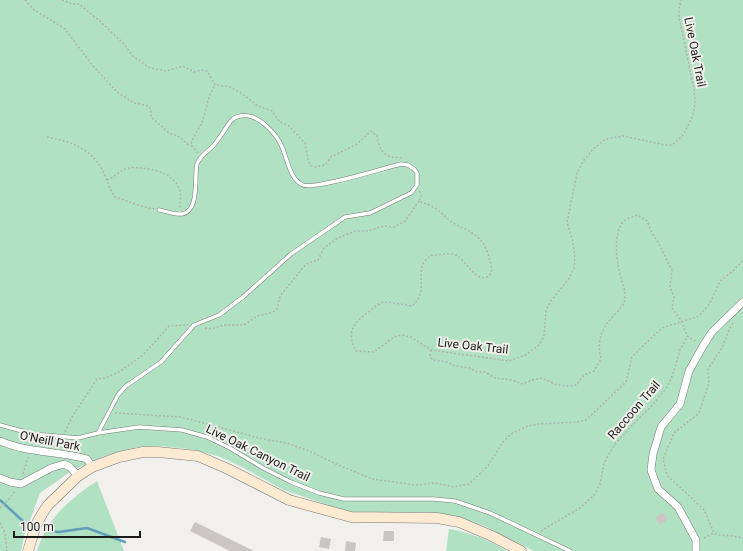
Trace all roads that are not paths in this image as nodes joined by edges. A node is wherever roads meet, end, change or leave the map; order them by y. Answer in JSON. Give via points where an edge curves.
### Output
{"nodes":[{"id":1,"x":159,"y":210,"type":"road end"},
{"id":2,"x":743,"y":302,"type":"edge"},
{"id":3,"x":0,"y":425,"type":"edge"},
{"id":4,"x":98,"y":432,"type":"junction"},
{"id":5,"x":0,"y":441,"type":"edge"},
{"id":6,"x":56,"y":453,"type":"junction"},
{"id":7,"x":55,"y":466,"type":"junction"},
{"id":8,"x":92,"y":467,"type":"junction"},
{"id":9,"x":0,"y":478,"type":"edge"},
{"id":10,"x":74,"y":479,"type":"junction"},
{"id":11,"x":28,"y":551,"type":"edge"},
{"id":12,"x":521,"y":551,"type":"edge"},
{"id":13,"x":570,"y":551,"type":"edge"},
{"id":14,"x":696,"y":551,"type":"edge"}],
"edges":[{"from":1,"to":4,"type":"lane","via":[[181,214],[186,212],[196,194],[197,163],[213,146],[231,120],[239,116],[259,120],[270,130],[279,142],[296,180],[304,186],[321,185],[401,164],[408,165],[417,173],[417,185],[406,196],[370,213],[345,217],[291,254],[219,315],[194,325],[161,362],[126,386],[118,395]]},
{"from":2,"to":14,"type":"street","via":[[712,332],[703,346],[689,371],[680,404],[661,427],[653,454],[651,470],[658,489],[678,507],[696,540]]},
{"from":3,"to":4,"type":"lane","name":"Live Oak Canyon Trail","via":[[32,434],[62,437],[78,438]]},
{"from":4,"to":13,"type":"lane","name":"Live Oak Canyon Trail","via":[[139,427],[182,430],[208,437],[263,468],[320,493],[344,499],[433,499],[455,502],[490,512]]},
{"from":5,"to":6,"type":"street","name":"O'Neill Park","via":[[29,450]]},
{"from":6,"to":7,"type":"street"},
{"from":6,"to":8,"type":"street","name":"O'Neill Park","via":[[87,459]]},
{"from":7,"to":9,"type":"street","name":"O'Neill Park","via":[[21,484]]},
{"from":7,"to":10,"type":"street","name":"O'Neill Park","via":[[64,464],[70,467]]},
{"from":8,"to":10,"type":"main road"},
{"from":8,"to":12,"type":"main road","via":[[143,452],[198,456],[289,500],[351,517],[437,518],[459,522]]},
{"from":10,"to":11,"type":"main road","via":[[42,514]]}]}
